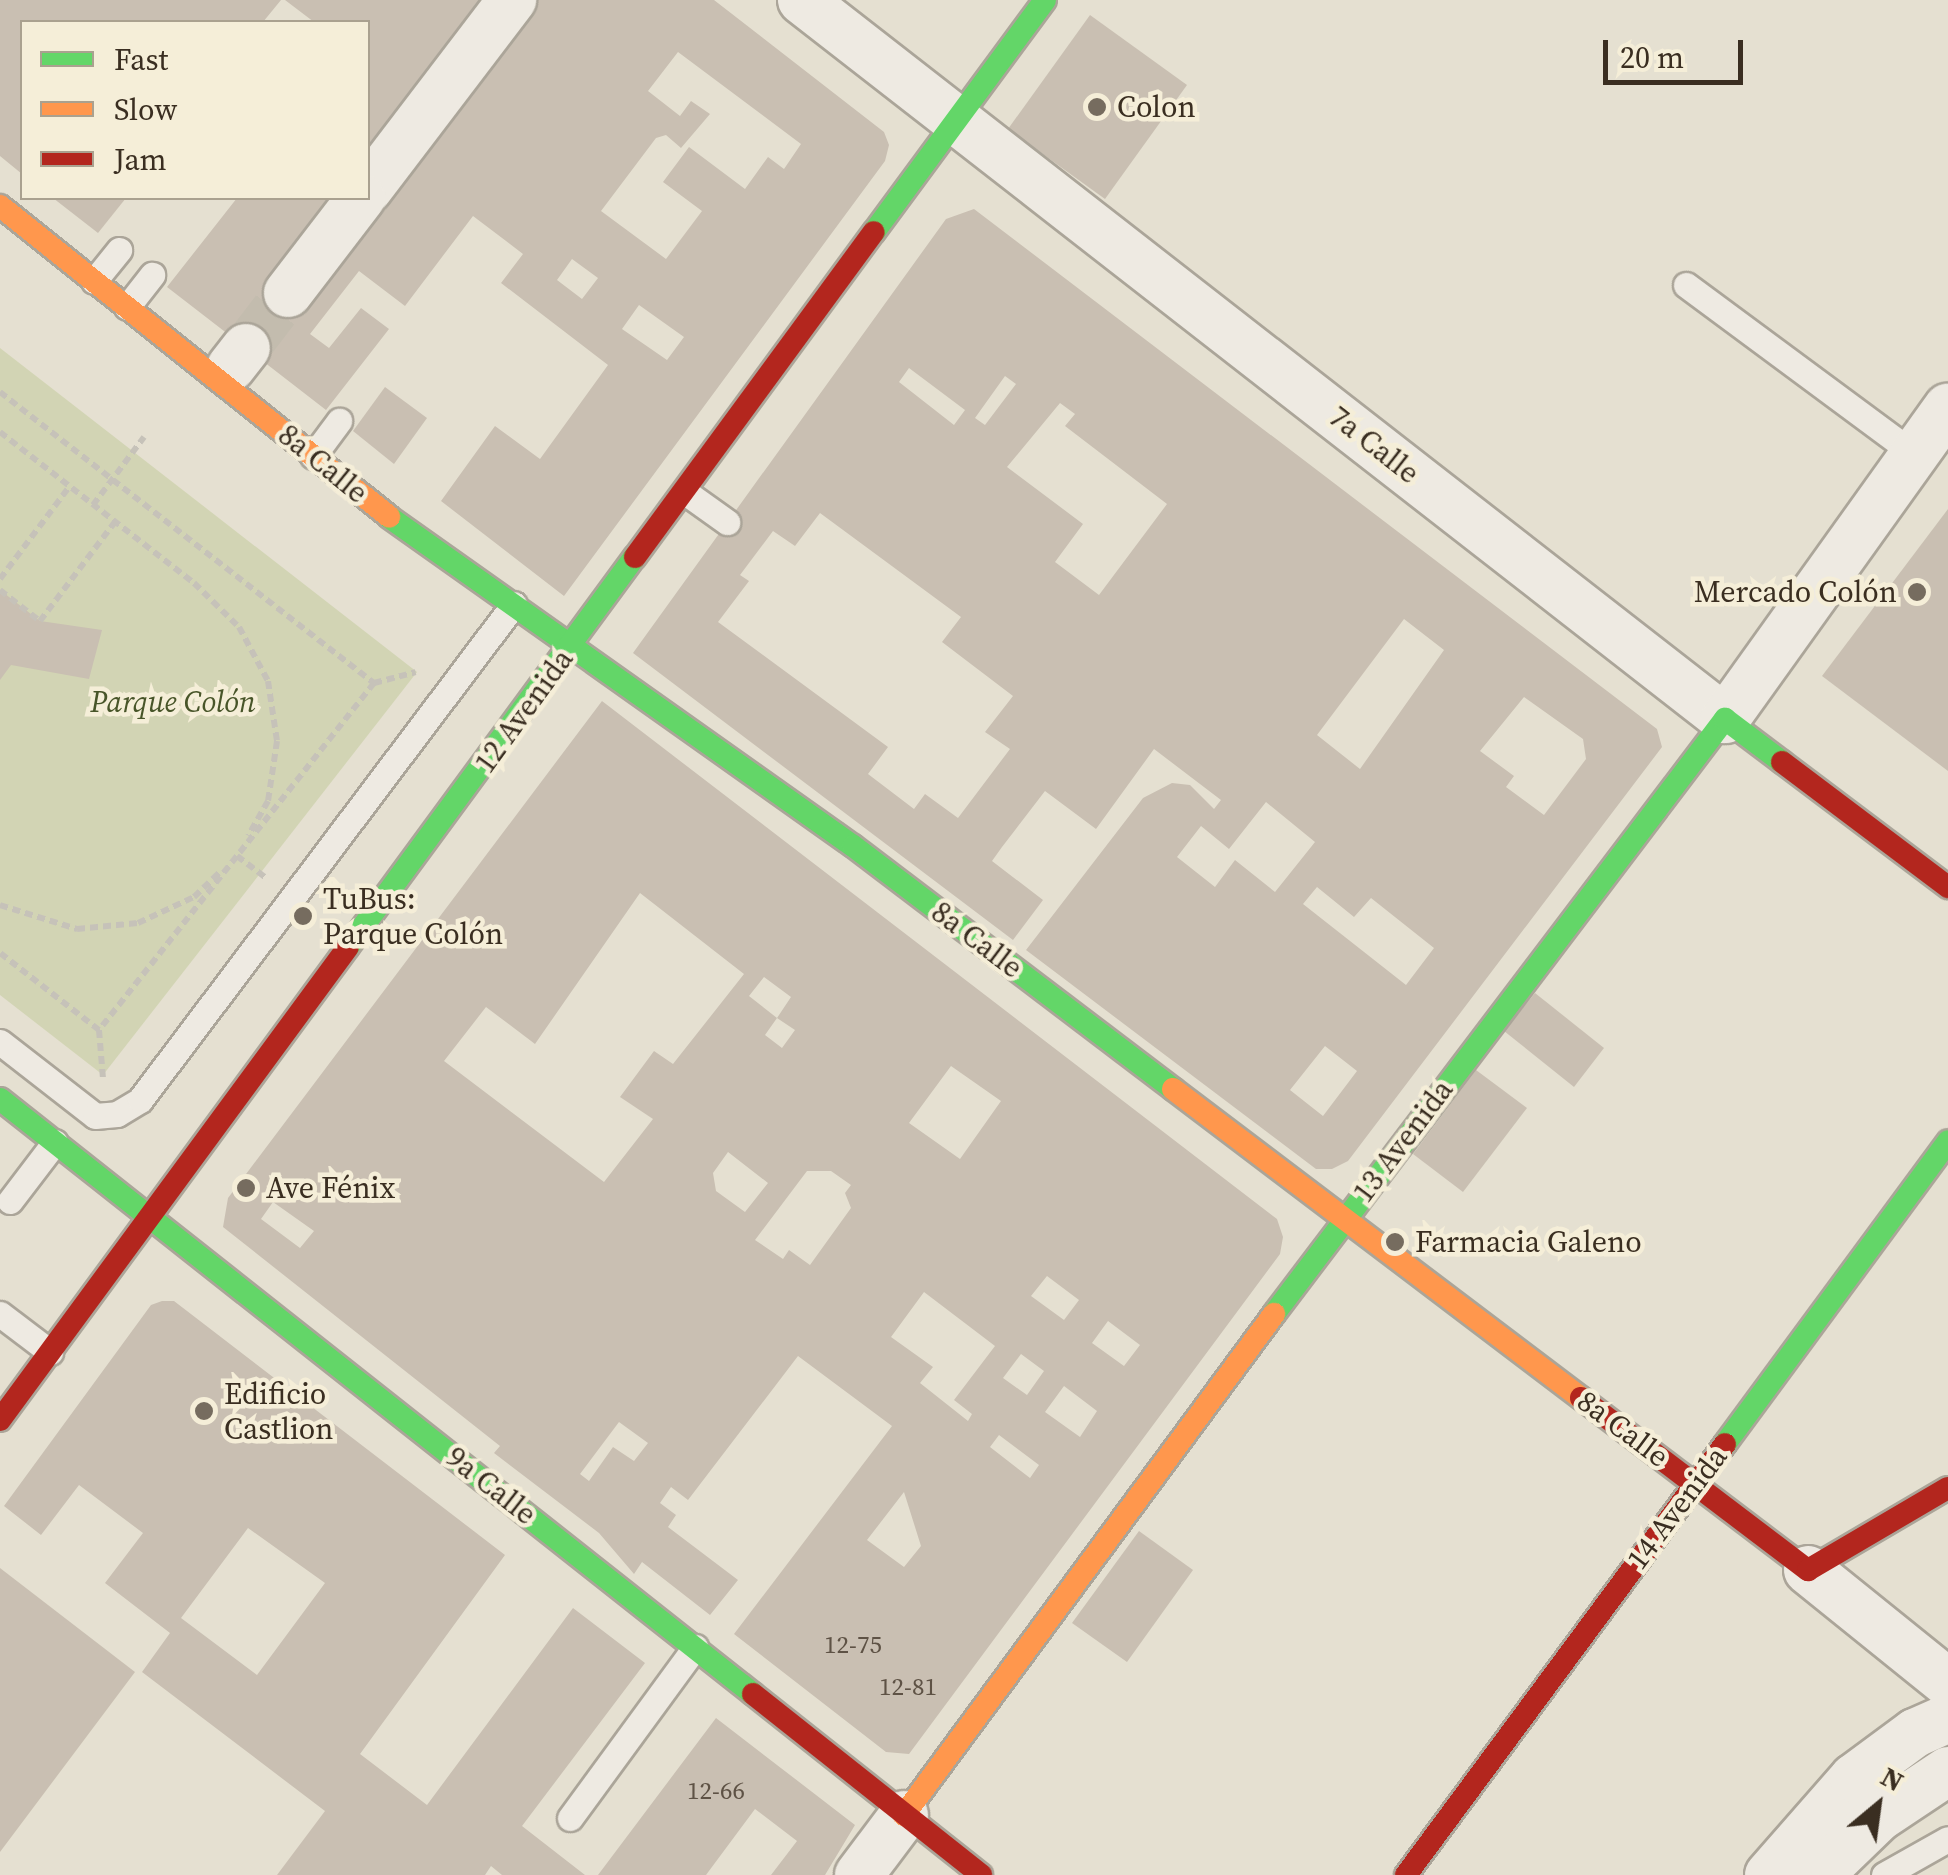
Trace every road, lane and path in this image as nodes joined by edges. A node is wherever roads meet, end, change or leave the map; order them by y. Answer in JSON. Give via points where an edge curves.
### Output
{"nodes":[{"id":1,"x":512,"y":0,"type":"edge"},
{"id":2,"x":802,"y":0,"type":"edge"},
{"id":3,"x":1045,"y":0,"type":"edge"},
{"id":4,"x":956,"y":120,"type":"junction"},
{"id":5,"x":370,"y":186,"type":"edge"},
{"id":6,"x":359,"y":200,"type":"edge"},
{"id":7,"x":0,"y":206,"type":"edge"},
{"id":8,"x":119,"y":250,"type":"dead end"},
{"id":9,"x":152,"y":275,"type":"dead end"},
{"id":10,"x":94,"y":281,"type":"junction"},
{"id":11,"x":1686,"y":285,"type":"dead end"},
{"id":12,"x":288,"y":293,"type":"tunnel mouth"},
{"id":13,"x":127,"y":307,"type":"junction"},
{"id":14,"x":0,"y":392,"type":"edge"},
{"id":15,"x":1948,"y":408,"type":"edge"},
{"id":16,"x":339,"y":421,"type":"dead end"},
{"id":17,"x":0,"y":432,"type":"edge"},
{"id":18,"x":144,"y":436,"type":"dead end"},
{"id":19,"x":1914,"y":454,"type":"junction"},
{"id":20,"x":313,"y":456,"type":"junction"},
{"id":21,"x":112,"y":480,"type":"junction"},
{"id":22,"x":69,"y":487,"type":"junction"},
{"id":23,"x":685,"y":492,"type":"junction"},
{"id":24,"x":92,"y":505,"type":"junction"},
{"id":25,"x":115,"y":522,"type":"junction"},
{"id":26,"x":727,"y":522,"type":"dead end"},
{"id":27,"x":0,"y":578,"type":"edge"},
{"id":28,"x":0,"y":590,"type":"edge"},
{"id":29,"x":514,"y":604,"type":"junction"},
{"id":30,"x":574,"y":643,"type":"junction"},
{"id":31,"x":417,"y":672,"type":"dead end"},
{"id":32,"x":374,"y":683,"type":"junction"},
{"id":33,"x":1725,"y":718,"type":"junction"},
{"id":34,"x":237,"y":856,"type":"junction"},
{"id":35,"x":260,"y":874,"type":"dead end"},
{"id":36,"x":1948,"y":887,"type":"edge"},
{"id":37,"x":0,"y":905,"type":"edge"},
{"id":38,"x":0,"y":953,"type":"edge"},
{"id":39,"x":99,"y":1030,"type":"junction"},
{"id":40,"x":0,"y":1042,"type":"edge"},
{"id":41,"x":103,"y":1075,"type":"dead end"},
{"id":42,"x":0,"y":1098,"type":"edge"},
{"id":43,"x":1948,"y":1141,"type":"edge"},
{"id":44,"x":55,"y":1142,"type":"junction"},
{"id":45,"x":10,"y":1202,"type":"dead end"},
{"id":46,"x":150,"y":1214,"type":"junction"},
{"id":47,"x":1344,"y":1218,"type":"junction"},
{"id":48,"x":0,"y":1314,"type":"edge"},
{"id":49,"x":50,"y":1352,"type":"junction"},
{"id":50,"x":0,"y":1420,"type":"edge"},
{"id":51,"x":1694,"y":1484,"type":"junction"},
{"id":52,"x":1948,"y":1488,"type":"edge"},
{"id":53,"x":1808,"y":1570,"type":"junction"},
{"id":54,"x":695,"y":1648,"type":"junction"},
{"id":55,"x":1948,"y":1683,"type":"edge"},
{"id":56,"x":1948,"y":1718,"type":"edge"},
{"id":57,"x":1948,"y":1771,"type":"edge"},
{"id":58,"x":904,"y":1815,"type":"junction"},
{"id":59,"x":570,"y":1818,"type":"dead end"},
{"id":60,"x":1948,"y":1839,"type":"edge"},
{"id":61,"x":860,"y":1875,"type":"edge"},
{"id":62,"x":981,"y":1875,"type":"edge"},
{"id":63,"x":1406,"y":1875,"type":"edge"},
{"id":64,"x":1769,"y":1875,"type":"edge"},
{"id":65,"x":1819,"y":1875,"type":"edge"},
{"id":66,"x":1884,"y":1875,"type":"edge"}],
"edges":[{"from":1,"to":5,"type":"street"},
{"from":2,"to":4,"type":"street","name":"7a Calle"},
{"from":3,"to":4,"type":"main road","name":"12 Avenida"},
{"from":4,"to":23,"type":"main road","name":"12 Avenida"},
{"from":4,"to":33,"type":"street","name":"7a Calle"},
{"from":6,"to":12,"type":"street"},
{"from":7,"to":10,"type":"main road","name":"8a Calle"},
{"from":8,"to":10,"type":"lane"},
{"from":9,"to":13,"type":"lane"},
{"from":10,"to":13,"type":"main road","name":"8a Calle"},
{"from":11,"to":19,"type":"lane"},
{"from":13,"to":20,"type":"main road","name":"8a Calle"},
{"from":14,"to":21,"type":"path"},
{"from":15,"to":19,"type":"street","name":"13 Avenida"},
{"from":16,"to":20,"type":"lane"},
{"from":17,"to":22,"type":"path"},
{"from":18,"to":21,"type":"path"},
{"from":19,"to":33,"type":"street","name":"13 Avenida"},
{"from":20,"to":29,"type":"main road","name":"8a Calle","via":[[438,556]]},
{"from":21,"to":24,"type":"path"},
{"from":21,"to":32,"type":"path"},
{"from":22,"to":24,"type":"path"},
{"from":22,"to":27,"type":"path"},
{"from":23,"to":26,"type":"lane"},
{"from":23,"to":30,"type":"main road","name":"12 Avenida"},
{"from":24,"to":25,"type":"path"},
{"from":25,"to":28,"type":"path","via":[[40,621]]},
{"from":25,"to":34,"type":"path","via":[[239,627],[268,680],[277,741],[268,802]]},
{"from":29,"to":30,"type":"main road","name":"8a Calle"},
{"from":29,"to":40,"type":"lane","via":[[140,1100],[118,1114],[95,1116]]},
{"from":30,"to":46,"type":"main road","name":"12 Avenida"},
{"from":30,"to":47,"type":"main road","name":"8a Calle","via":[[859,837]]},
{"from":31,"to":32,"type":"path"},
{"from":32,"to":34,"type":"path"},
{"from":33,"to":36,"type":"main road","name":"7a Calle"},
{"from":33,"to":47,"type":"main road","name":"13 Avenida"},
{"from":34,"to":35,"type":"path"},
{"from":34,"to":37,"type":"path","via":[[194,898],[138,923],[77,929]]},
{"from":34,"to":39,"type":"path"},
{"from":38,"to":39,"type":"path"},
{"from":39,"to":41,"type":"path"},
{"from":42,"to":44,"type":"main road","name":"9a Calle"},
{"from":43,"to":51,"type":"main road","name":"14 Avenida"},
{"from":44,"to":45,"type":"lane"},
{"from":44,"to":46,"type":"main road","name":"9a Calle"},
{"from":46,"to":49,"type":"main road","name":"12 Avenida"},
{"from":46,"to":54,"type":"main road","name":"9a Calle"},
{"from":47,"to":51,"type":"main road","name":"8a Calle"},
{"from":47,"to":58,"type":"main road","name":"13 Avenida"},
{"from":48,"to":49,"type":"lane"},
{"from":49,"to":50,"type":"main road","name":"12 Avenida"},
{"from":51,"to":53,"type":"main road","name":"8a Calle"},
{"from":51,"to":63,"type":"main road","name":"14 Avenida"},
{"from":52,"to":53,"type":"main road"},
{"from":53,"to":55,"type":"street","name":"8a Calle"},
{"from":54,"to":58,"type":"main road","name":"9a Calle"},
{"from":54,"to":59,"type":"lane"},
{"from":56,"to":64,"type":"street","via":[[1916,1732],[1854,1778]]},
{"from":57,"to":65,"type":"street","via":[[1879,1816]]},
{"from":58,"to":61,"type":"street","name":"13 Avenida"},
{"from":58,"to":62,"type":"main road","name":"9a Calle"},
{"from":60,"to":66,"type":"lane"}]}
